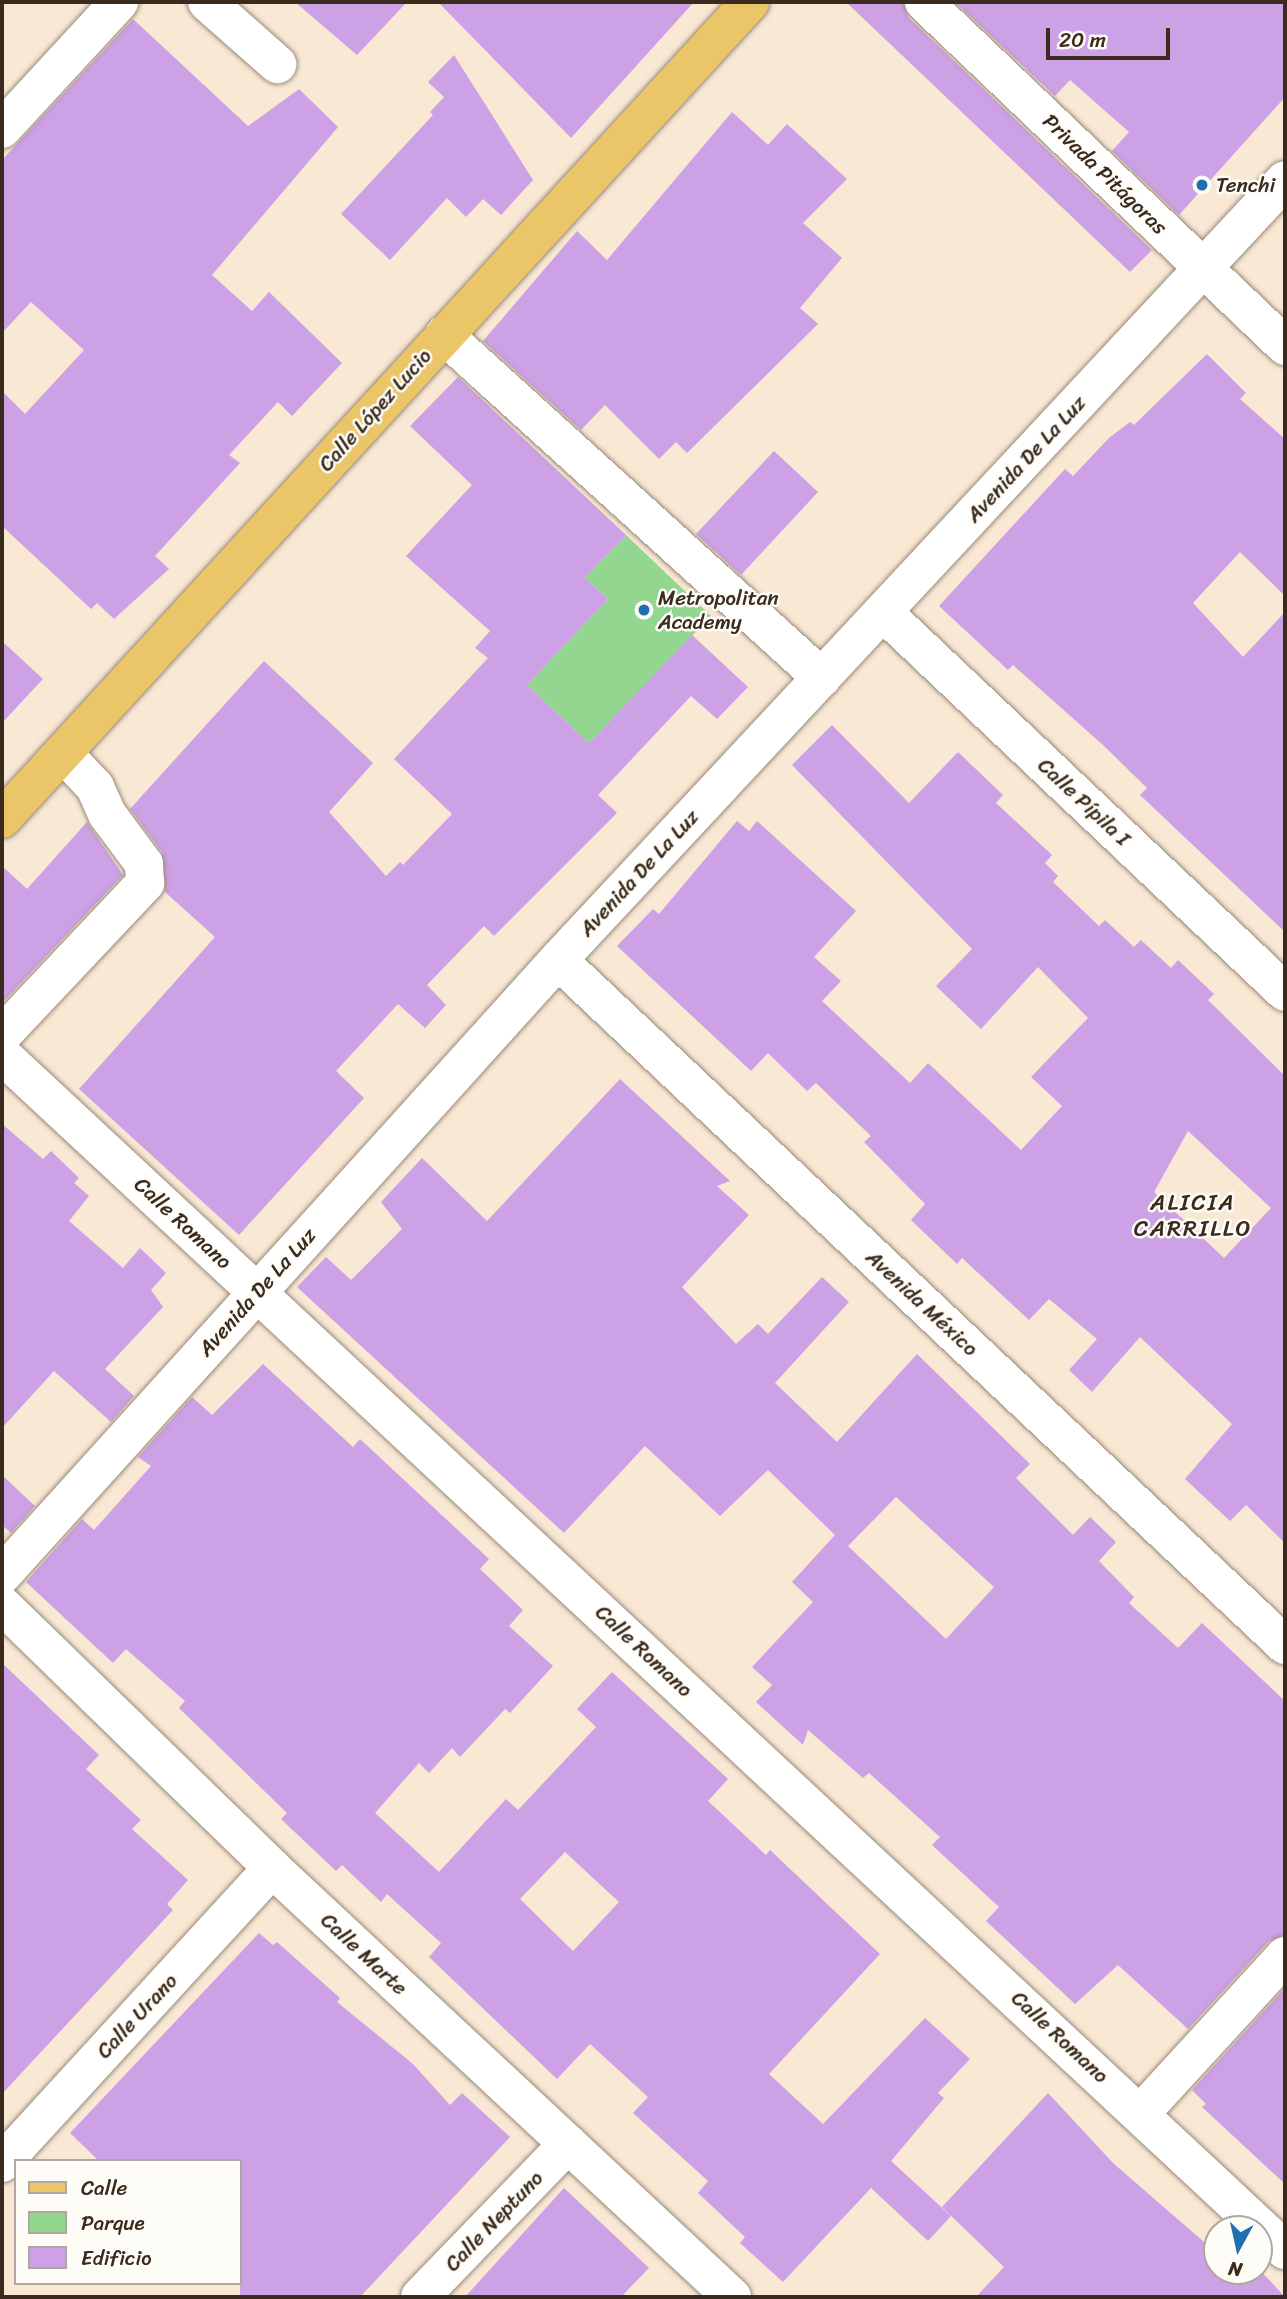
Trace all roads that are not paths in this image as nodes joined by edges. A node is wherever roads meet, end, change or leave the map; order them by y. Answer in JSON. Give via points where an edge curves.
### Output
{"nodes":[{"id":1,"x":119,"y":2,"type":"edge"},
{"id":2,"x":207,"y":2,"type":"edge"},
{"id":3,"x":750,"y":2,"type":"edge"},
{"id":4,"x":924,"y":2,"type":"edge"},
{"id":5,"x":277,"y":64,"type":"dead end"},
{"id":6,"x":2,"y":129,"type":"edge"},
{"id":7,"x":1285,"y":180,"type":"edge"},
{"id":8,"x":1204,"y":269,"type":"junction"},
{"id":9,"x":444,"y":335,"type":"junction"},
{"id":10,"x":1285,"y":346,"type":"edge"},
{"id":11,"x":883,"y":612,"type":"junction"},
{"id":12,"x":822,"y":678,"type":"junction"},
{"id":13,"x":63,"y":753,"type":"junction"},
{"id":14,"x":2,"y":819,"type":"edge"},
{"id":15,"x":558,"y":960,"type":"junction"},
{"id":16,"x":1285,"y":992,"type":"edge"},
{"id":17,"x":2,"y":1035,"type":"edge"},
{"id":18,"x":2,"y":1055,"type":"edge"},
{"id":19,"x":257,"y":1291,"type":"junction"},
{"id":20,"x":2,"y":1574,"type":"edge"},
{"id":21,"x":2,"y":1605,"type":"edge"},
{"id":22,"x":1285,"y":1645,"type":"edge"},
{"id":23,"x":272,"y":1868,"type":"junction"},
{"id":24,"x":1285,"y":1956,"type":"edge"},
{"id":25,"x":1141,"y":2113,"type":"junction"},
{"id":26,"x":568,"y":2144,"type":"junction"},
{"id":27,"x":2,"y":2163,"type":"edge"},
{"id":28,"x":1285,"y":2249,"type":"edge"},
{"id":29,"x":420,"y":2297,"type":"edge"},
{"id":30,"x":732,"y":2297,"type":"edge"}],
"edges":[{"from":1,"to":6,"type":"street"},
{"from":2,"to":5,"type":"street"},
{"from":3,"to":9,"type":"main road","name":"Calle López Lucio"},
{"from":4,"to":8,"type":"street","name":"Privada Pitágoras"},
{"from":7,"to":8,"type":"street","name":"Avenida De La Luz"},
{"from":8,"to":10,"type":"street","name":"Privada Pitágoras"},
{"from":8,"to":11,"type":"street","name":"Avenida De La Luz"},
{"from":9,"to":12,"type":"street"},
{"from":9,"to":13,"type":"main road","name":"Calle López Lucio"},
{"from":11,"to":12,"type":"street","name":"Avenida De La Luz"},
{"from":11,"to":16,"type":"street","name":"Calle Pípila I"},
{"from":12,"to":15,"type":"street","name":"Avenida De La Luz"},
{"from":13,"to":14,"type":"main road","name":"Calle López Lucio"},
{"from":13,"to":17,"type":"street","via":[[95,787],[111,821],[144,864],[145,883]]},
{"from":15,"to":19,"type":"street","name":"Avenida De La Luz"},
{"from":15,"to":22,"type":"street","name":"Avenida México"},
{"from":18,"to":19,"type":"street","name":"Calle Romano"},
{"from":19,"to":20,"type":"street","name":"Avenida De La Luz"},
{"from":19,"to":25,"type":"street","name":"Calle Romano"},
{"from":21,"to":23,"type":"street","name":"Calle Marte"},
{"from":23,"to":26,"type":"street","name":"Calle Marte"},
{"from":23,"to":27,"type":"street","name":"Calle Urano"},
{"from":24,"to":25,"type":"street"},
{"from":25,"to":28,"type":"street","name":"Calle Romano"},
{"from":26,"to":29,"type":"street","name":"Calle Neptuno"},
{"from":26,"to":30,"type":"street","name":"Calle Marte"}]}
